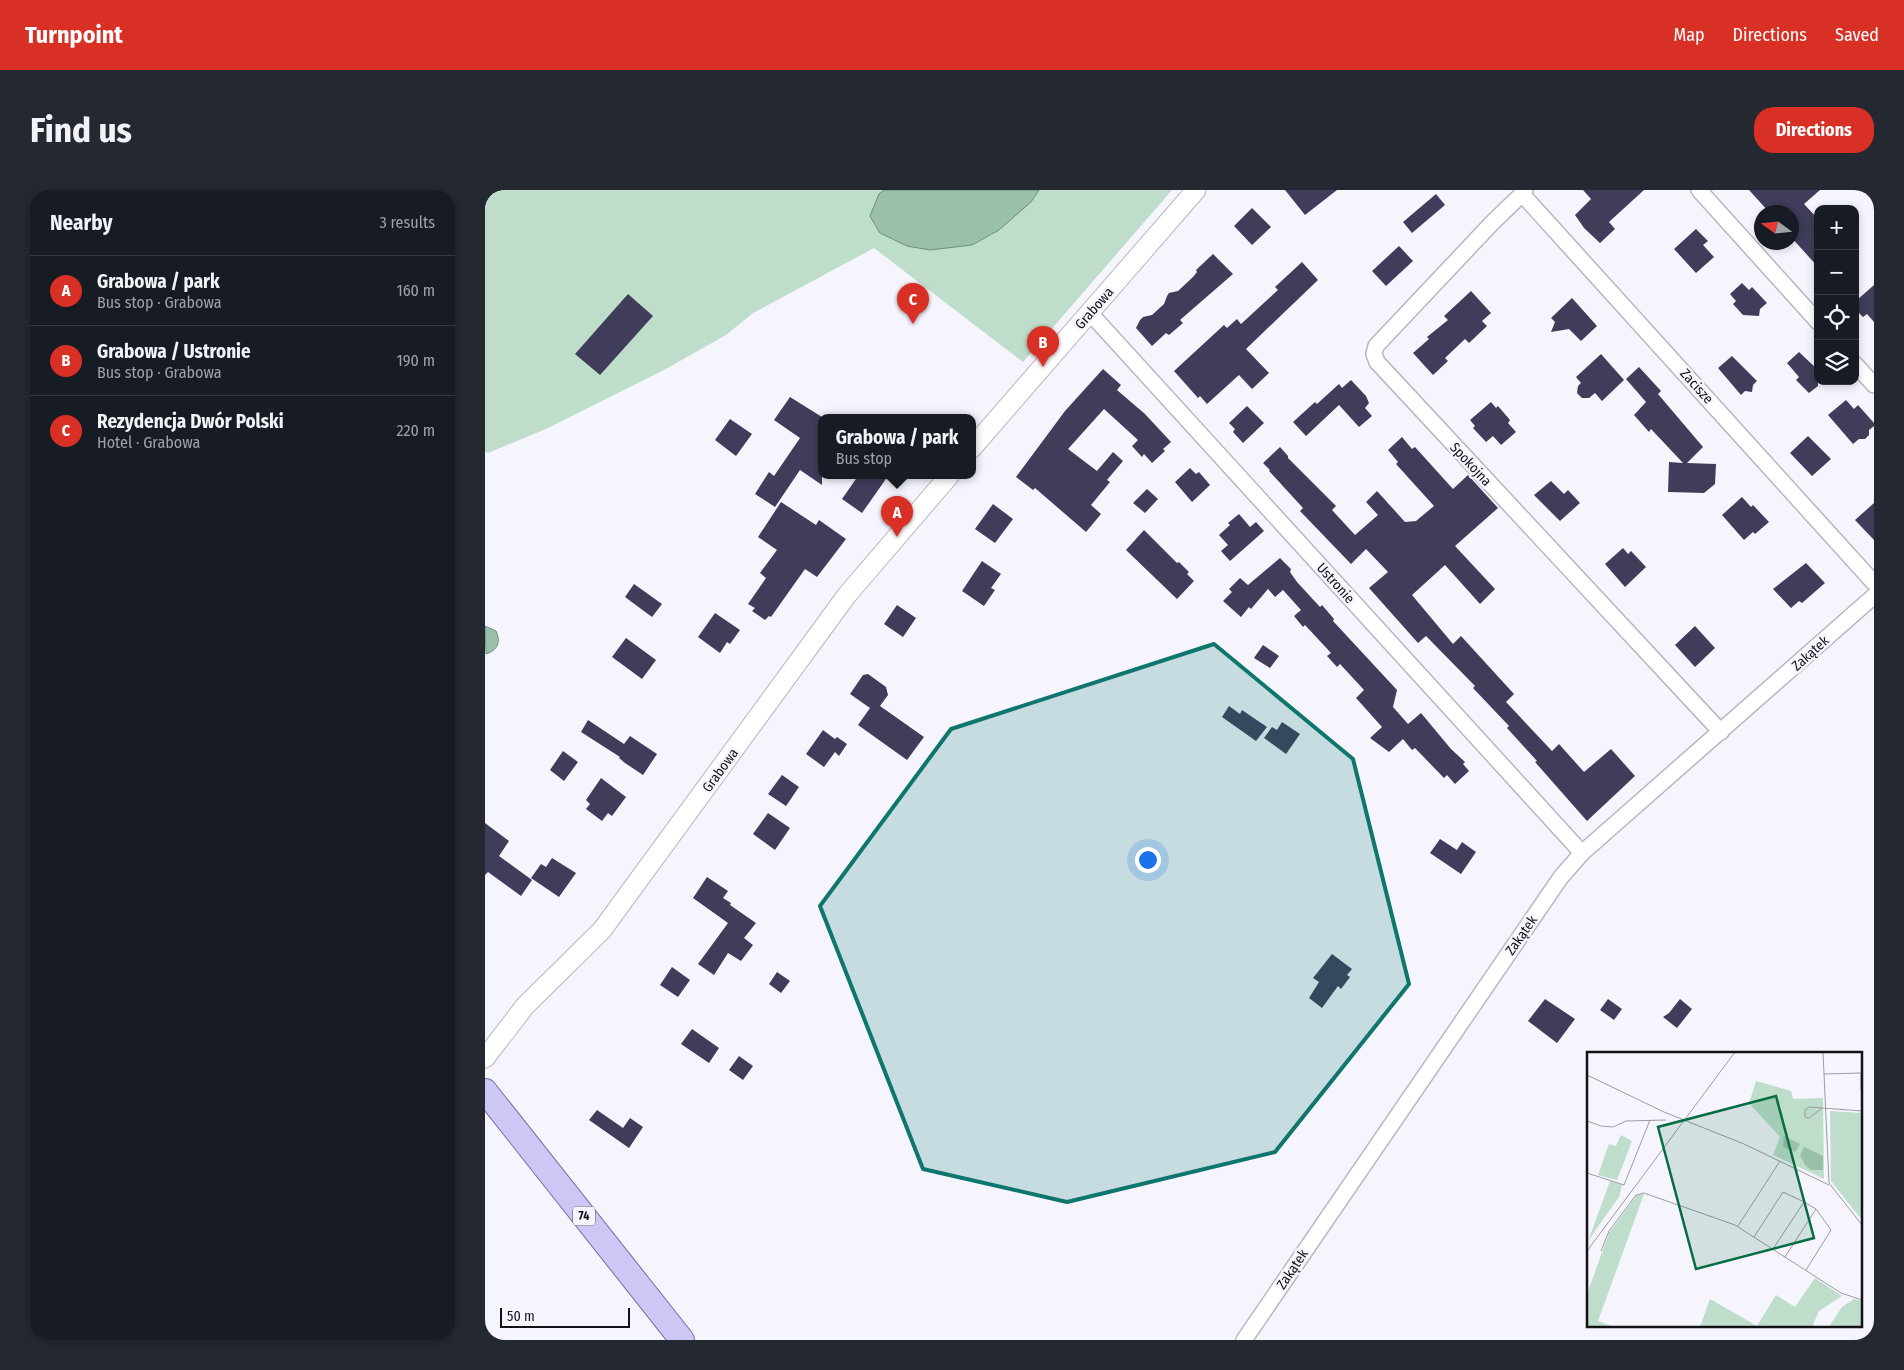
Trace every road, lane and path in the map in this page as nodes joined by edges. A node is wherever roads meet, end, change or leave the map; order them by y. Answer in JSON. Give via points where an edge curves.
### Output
{"nodes":[{"id":1,"x":1196,"y":190,"type":"edge"},
{"id":2,"x":1699,"y":190,"type":"edge"},
{"id":3,"x":1524,"y":192,"type":"edge"},
{"id":4,"x":1090,"y":313,"type":"junction"},
{"id":5,"x":1814,"y":318,"type":"edge"},
{"id":6,"x":1859,"y":368,"type":"edge"},
{"id":7,"x":1874,"y":385,"type":"edge"},
{"id":8,"x":976,"y":443,"type":"edge"},
{"id":9,"x":946,"y":479,"type":"edge"},
{"id":10,"x":1874,"y":582,"type":"edge"},
{"id":11,"x":1874,"y":596,"type":"edge"},
{"id":12,"x":1721,"y":732,"type":"junction"},
{"id":13,"x":1582,"y":853,"type":"junction"},
{"id":14,"x":485,"y":1058,"type":"edge"},
{"id":15,"x":485,"y":1091,"type":"edge"},
{"id":16,"x":682,"y":1340,"type":"edge"},
{"id":17,"x":1244,"y":1340,"type":"edge"}],
"edges":[{"from":1,"to":4,"type":"street","name":"Grabowa"},
{"from":2,"to":5,"type":"street"},
{"from":3,"to":10,"type":"street","name":"Zacisze"},
{"from":3,"to":12,"type":"street","name":"Spokojna","via":[[1376,346],[1374,354],[1377,362]]},
{"from":4,"to":8,"type":"street","name":"Grabowa"},
{"from":4,"to":13,"type":"street","name":"Ustronie"},
{"from":6,"to":7,"type":"street"},
{"from":9,"to":14,"type":"street","name":"Grabowa","via":[[847,595],[602,930],[525,1006]]},
{"from":11,"to":12,"type":"street","name":"Zakątek"},
{"from":12,"to":13,"type":"street","name":"Zakątek"},
{"from":13,"to":17,"type":"street","name":"Zakątek","via":[[1561,876]]},
{"from":15,"to":16,"type":"main road","number":"74"}]}
